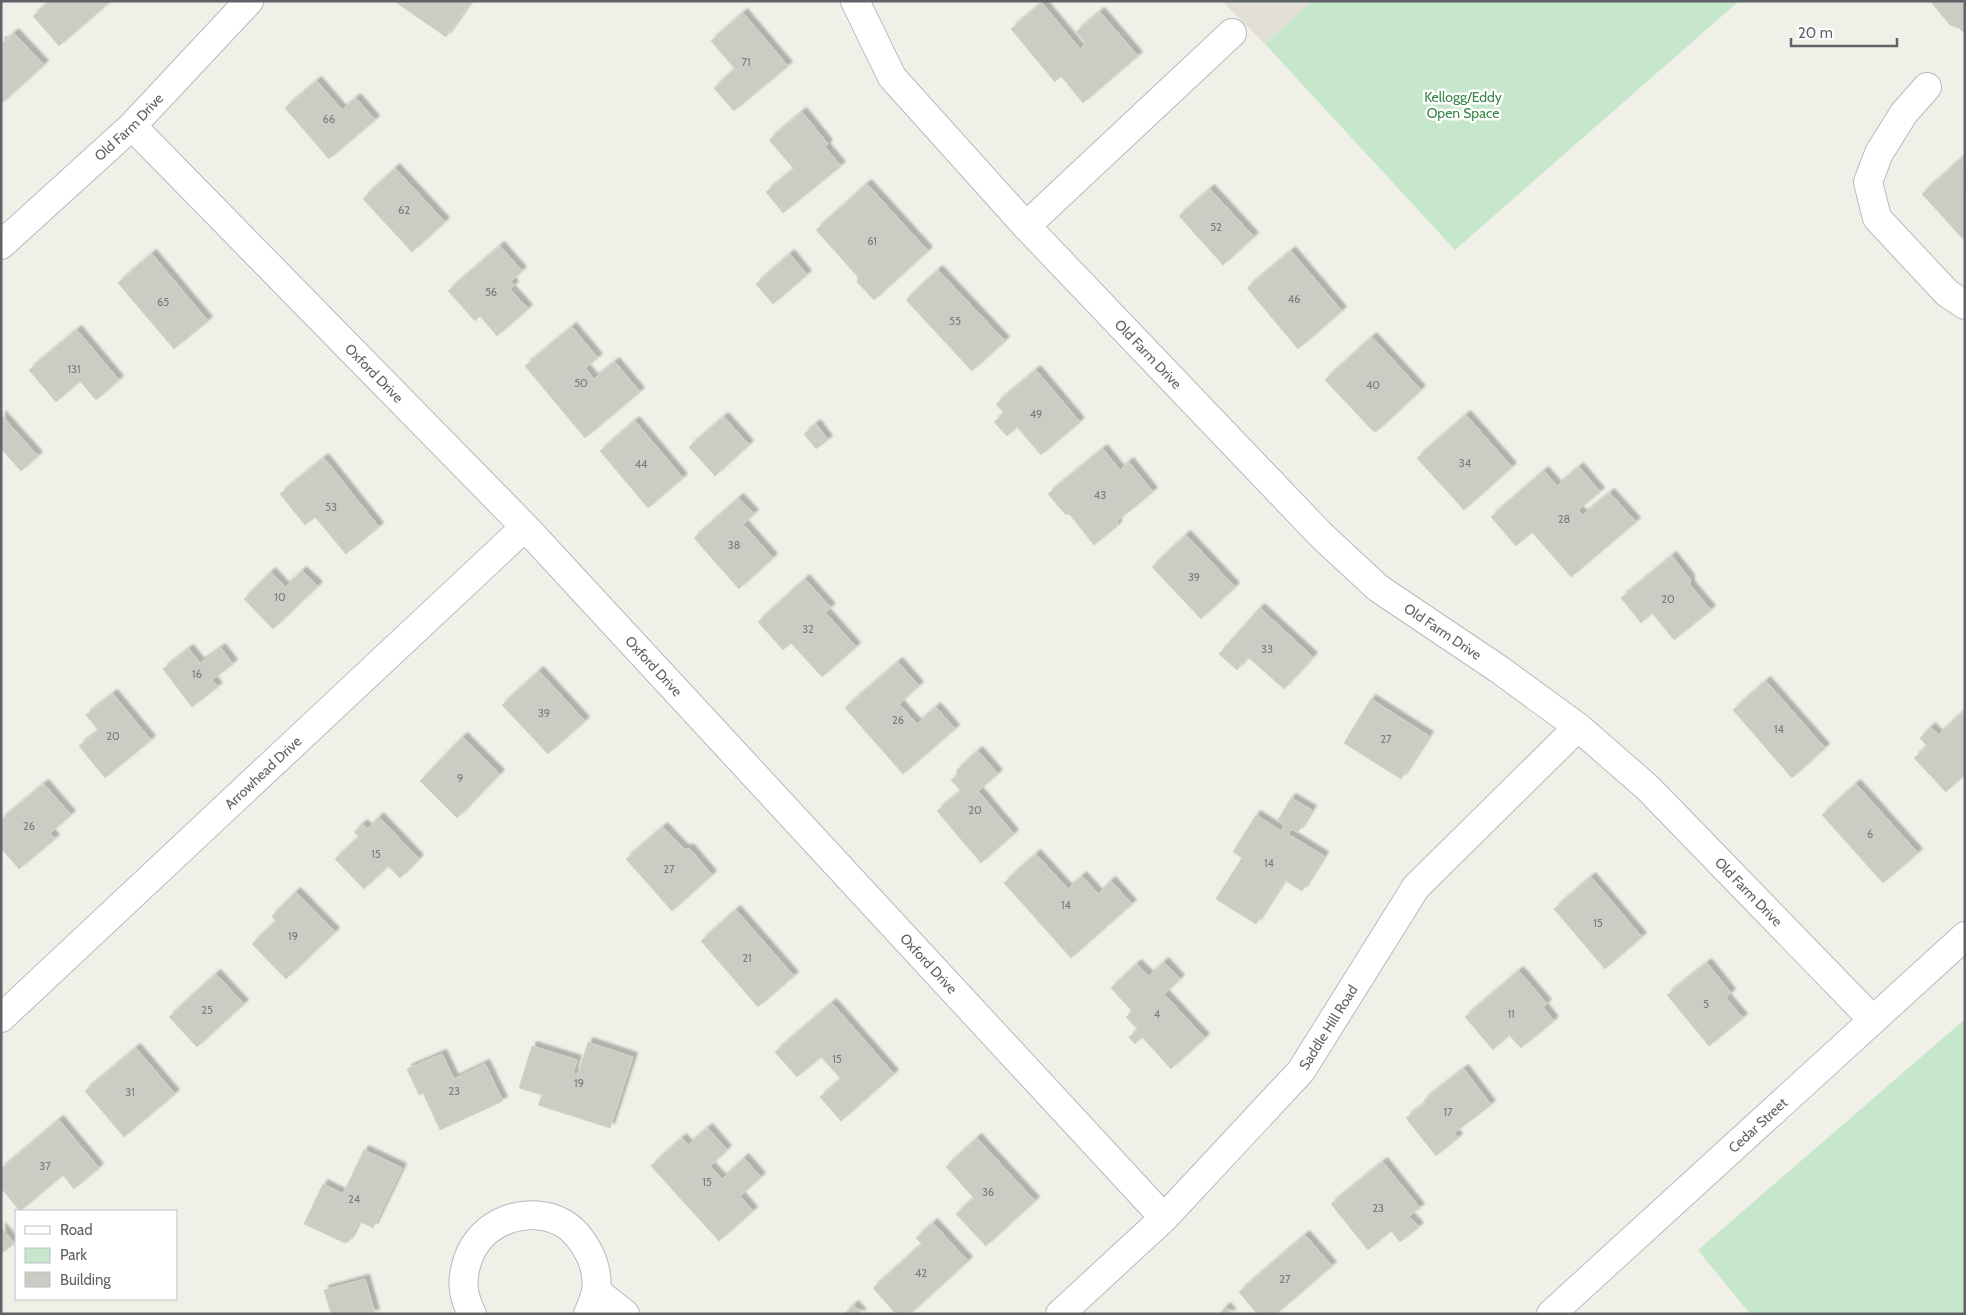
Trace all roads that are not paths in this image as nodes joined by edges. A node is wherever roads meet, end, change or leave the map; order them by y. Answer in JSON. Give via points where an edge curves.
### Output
{"nodes":[{"id":1,"x":249,"y":1,"type":"edge"},
{"id":2,"x":855,"y":1,"type":"edge"},
{"id":3,"x":1232,"y":33,"type":"dead end"},
{"id":4,"x":1927,"y":87,"type":"dead end"},
{"id":5,"x":132,"y":126,"type":"junction"},
{"id":6,"x":1026,"y":226,"type":"junction"},
{"id":7,"x":1,"y":245,"type":"edge"},
{"id":8,"x":1965,"y":305,"type":"edge"},
{"id":9,"x":525,"y":527,"type":"junction"},
{"id":10,"x":1578,"y":727,"type":"junction"},
{"id":11,"x":1965,"y":936,"type":"edge"},
{"id":12,"x":1,"y":1018,"type":"edge"},
{"id":13,"x":1872,"y":1020,"type":"junction"},
{"id":14,"x":1164,"y":1218,"type":"junction"},
{"id":15,"x":592,"y":1302,"type":"edge"},
{"id":16,"x":472,"y":1314,"type":"edge"},
{"id":17,"x":625,"y":1314,"type":"edge"},
{"id":18,"x":1060,"y":1314,"type":"edge"},
{"id":19,"x":1551,"y":1314,"type":"edge"}],
"edges":[{"from":1,"to":5,"type":"street","name":"Old Farm Drive"},
{"from":2,"to":6,"type":"street","name":"Old Farm Drive","via":[[892,77]]},
{"from":3,"to":6,"type":"street"},
{"from":4,"to":8,"type":"street","via":[[1904,113],[1879,153],[1868,182],[1877,218],[1947,293]]},
{"from":5,"to":7,"type":"street","name":"Old Farm Drive"},
{"from":5,"to":9,"type":"street","name":"Oxford Drive"},
{"from":6,"to":10,"type":"street","name":"Old Farm Drive","via":[[1321,535],[1378,588]]},
{"from":9,"to":12,"type":"street","name":"Arrowhead Drive"},
{"from":9,"to":14,"type":"street","name":"Oxford Drive"},
{"from":10,"to":13,"type":"street","name":"Old Farm Drive","via":[[1648,788]]},
{"from":10,"to":14,"type":"street","name":"Saddle Hill Road","via":[[1416,886],[1301,1070]]},
{"from":11,"to":13,"type":"street","name":"Cedar Street"},
{"from":13,"to":19,"type":"street","name":"Cedar Street"},
{"from":14,"to":18,"type":"street","name":"Saddle Hill Road"},
{"from":15,"to":16,"type":"street","via":[[594,1264],[583,1241],[563,1224],[538,1215],[512,1217],[489,1228],[471,1249],[463,1273],[465,1299]]},
{"from":15,"to":17,"type":"street"}]}
